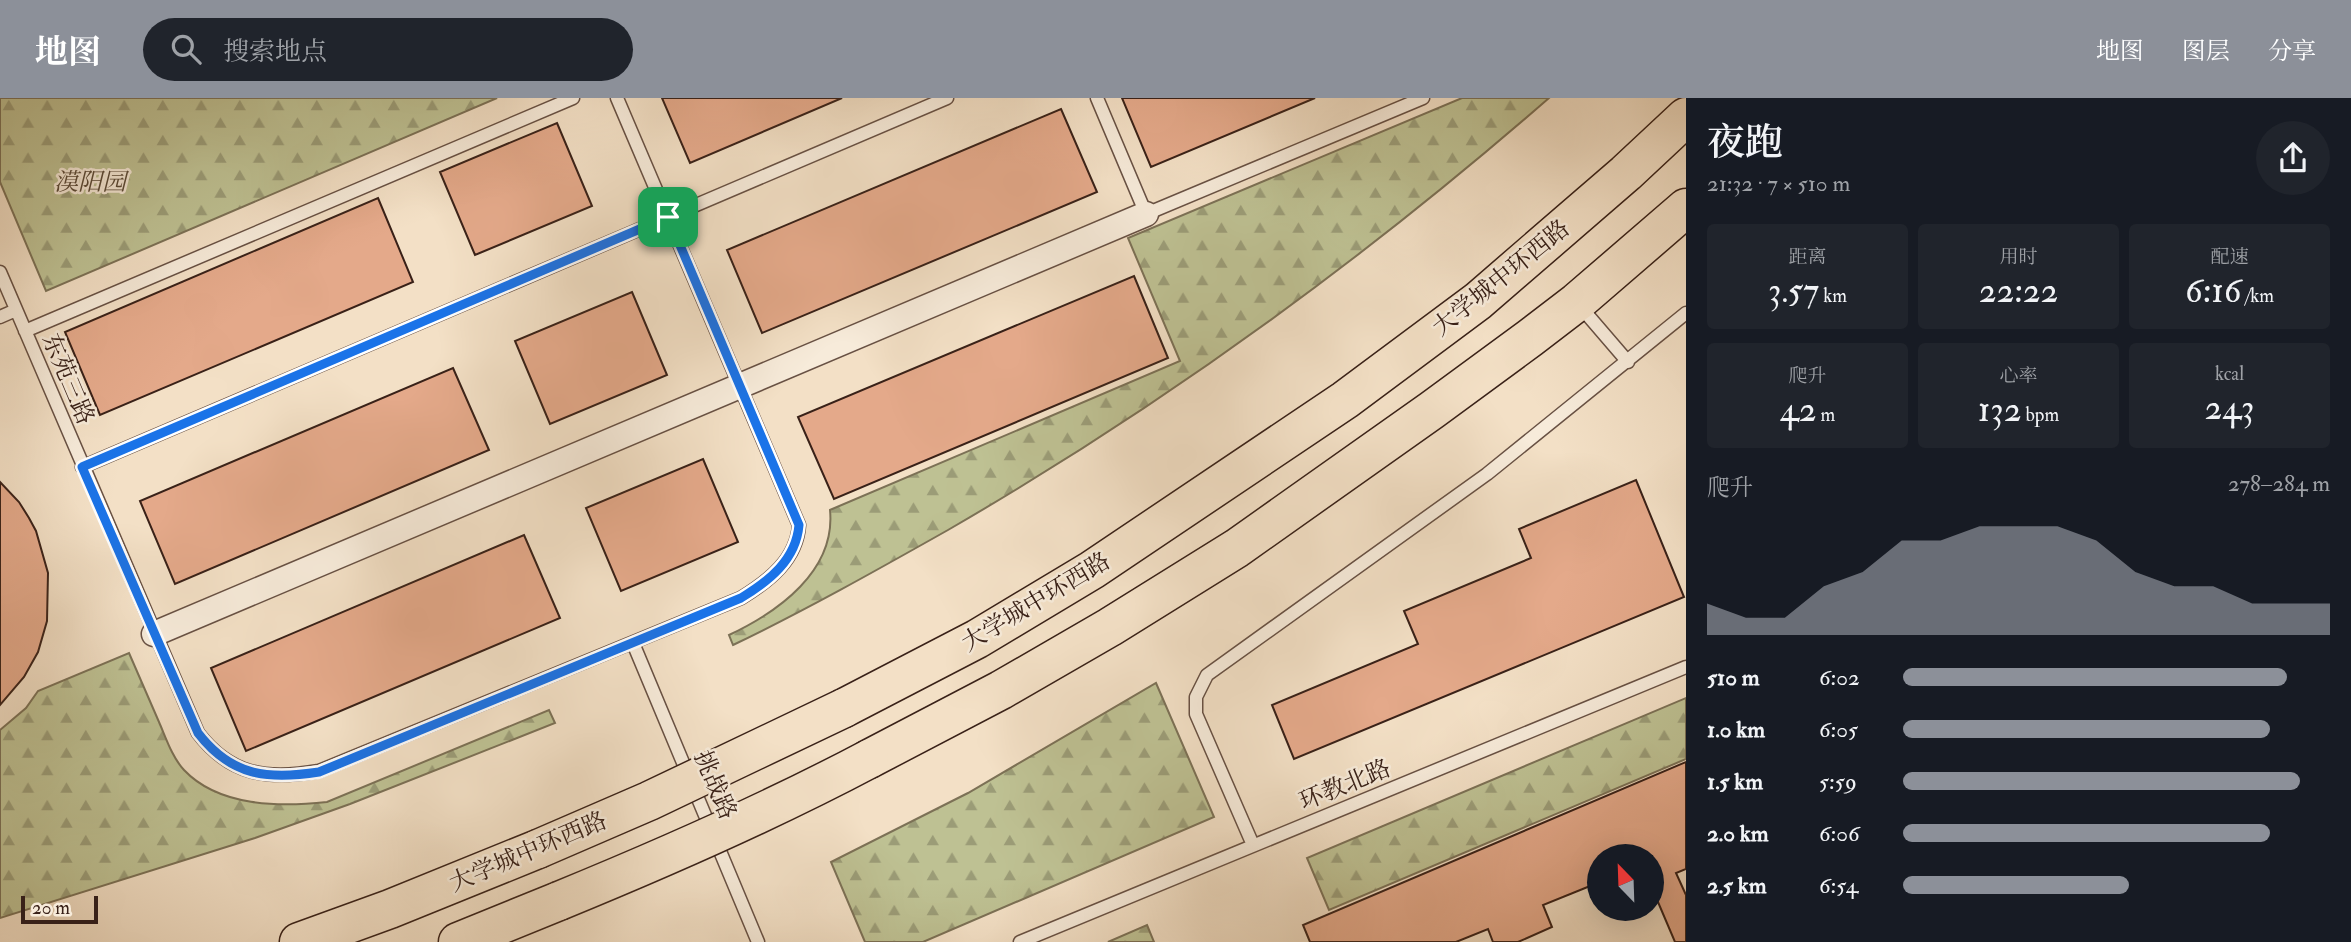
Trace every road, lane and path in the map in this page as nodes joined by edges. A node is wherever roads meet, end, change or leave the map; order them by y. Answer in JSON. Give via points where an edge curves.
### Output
{"nodes":[{"id":1,"x":573,"y":98,"type":"edge"},
{"id":2,"x":617,"y":98,"type":"edge"},
{"id":3,"x":947,"y":98,"type":"edge"},
{"id":4,"x":1097,"y":98,"type":"edge"},
{"id":5,"x":1423,"y":98,"type":"edge"},
{"id":6,"x":1686,"y":117,"type":"edge"},
{"id":7,"x":1686,"y":208,"type":"edge"},
{"id":8,"x":1146,"y":214,"type":"junction"},
{"id":9,"x":668,"y":217,"type":"junction"},
{"id":10,"x":0,"y":272,"type":"edge"},
{"id":11,"x":1577,"y":302,"type":"junction"},
{"id":12,"x":16,"y":310,"type":"junction"},
{"id":13,"x":1686,"y":313,"type":"edge"},
{"id":14,"x":0,"y":317,"type":"edge"},
{"id":15,"x":25,"y":331,"type":"junction"},
{"id":16,"x":1628,"y":362,"type":"junction"},
{"id":17,"x":740,"y":385,"type":"junction"},
{"id":18,"x":82,"y":467,"type":"junction"},
{"id":19,"x":154,"y":634,"type":"junction"},
{"id":20,"x":633,"y":643,"type":"junction"},
{"id":21,"x":1686,"y":667,"type":"edge"},
{"id":22,"x":1254,"y":845,"type":"junction"},
{"id":23,"x":299,"y":942,"type":"edge"},
{"id":24,"x":458,"y":942,"type":"edge"},
{"id":25,"x":758,"y":942,"type":"edge"},
{"id":26,"x":1020,"y":942,"type":"edge"}],
"edges":[{"from":1,"to":15,"type":"lane"},
{"from":2,"to":9,"type":"lane"},
{"from":3,"to":9,"type":"lane"},
{"from":4,"to":8,"type":"lane"},
{"from":5,"to":8,"type":"lane"},
{"from":6,"to":23,"type":"main road","name":"大学城中环西路","bridge":true,"via":[[1478,301],[1335,407],[1093,570],[977,639],[673,790],[538,849]]},
{"from":7,"to":11,"type":"main road"},
{"from":8,"to":17,"type":"street"},
{"from":9,"to":17,"type":"lane"},
{"from":9,"to":18,"type":"lane"},
{"from":10,"to":12,"type":"lane","name":"东苑三路"},
{"from":11,"to":16,"type":"lane"},
{"from":11,"to":24,"type":"main road","bridge":true,"via":[[1237,548],[1001,690],[713,835]]},
{"from":12,"to":14,"type":"lane"},
{"from":12,"to":15,"type":"lane","name":"东苑三路"},
{"from":13,"to":16,"type":"lane"},
{"from":15,"to":18,"type":"lane","name":"东苑三路"},
{"from":16,"to":22,"type":"lane","via":[[1487,474],[1207,675],[1196,697],[1196,714]]},
{"from":17,"to":19,"type":"street"},
{"from":17,"to":20,"type":"lane","name":"东苑三路","via":[[799,525],[796,545],[788,559],[753,591]]},
{"from":18,"to":19,"type":"lane","name":"东苑三路"},
{"from":19,"to":20,"type":"lane","name":"东苑三路","via":[[209,748],[236,767],[278,776],[319,772]]},
{"from":20,"to":25,"type":"lane","name":"挑战路"},
{"from":21,"to":22,"type":"lane","name":"环教北路"},
{"from":22,"to":26,"type":"lane","name":"环教北路"}]}
